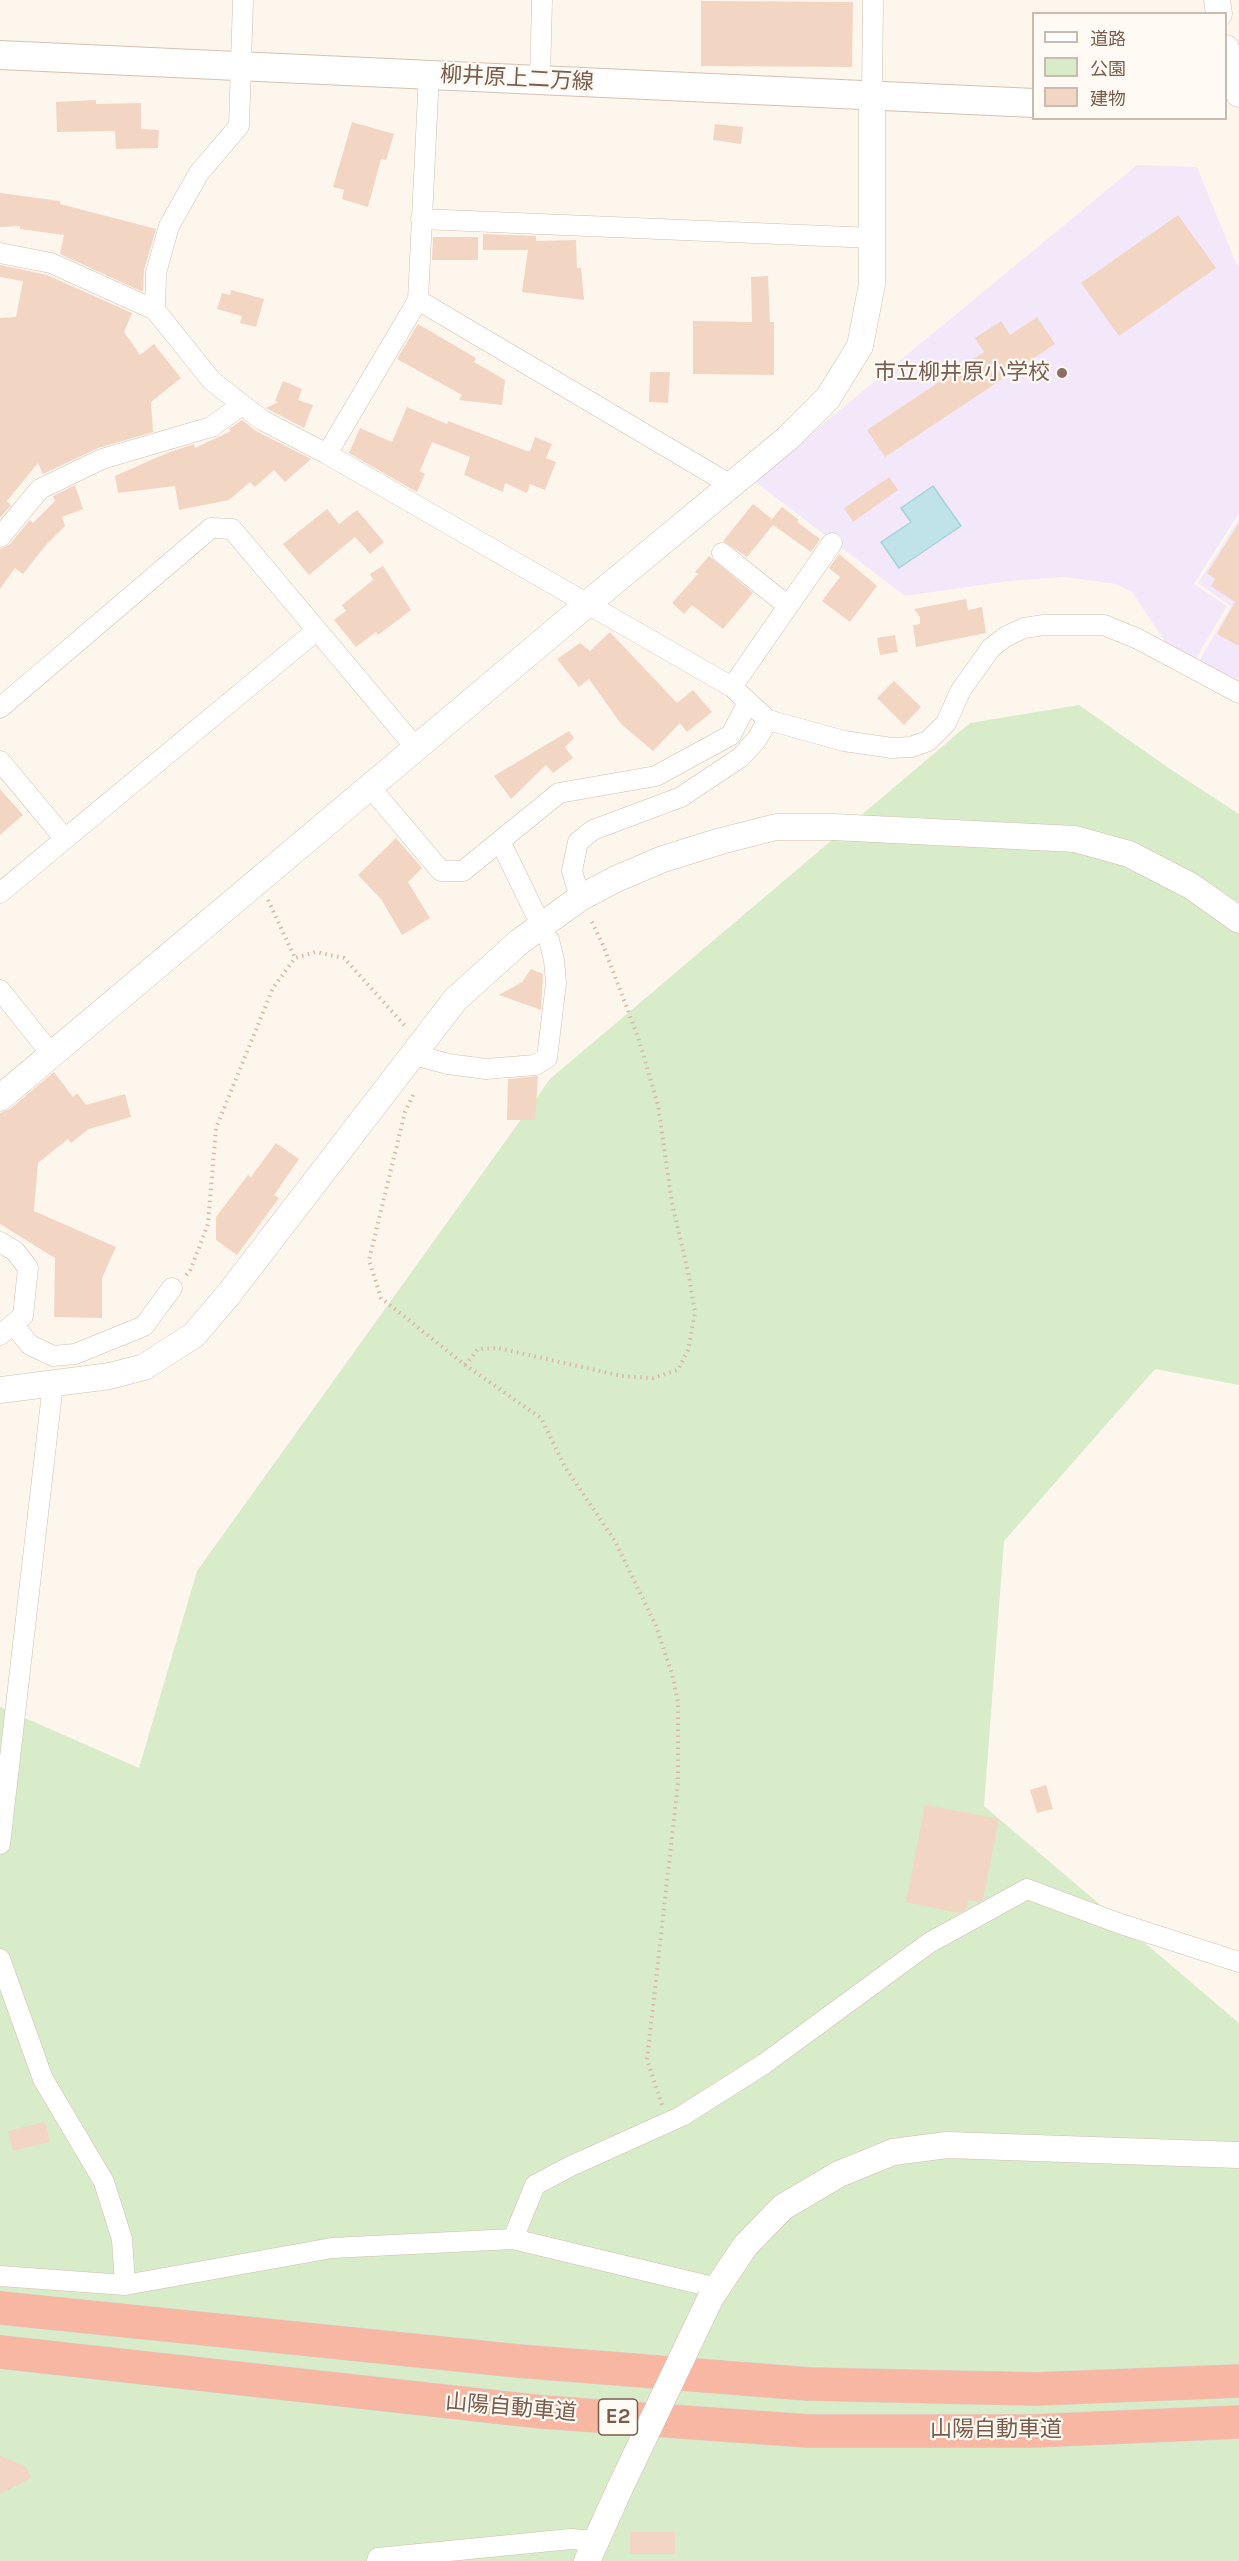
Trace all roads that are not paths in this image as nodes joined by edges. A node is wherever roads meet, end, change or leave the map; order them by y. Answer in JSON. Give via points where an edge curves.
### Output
{"nodes":[{"id":1,"x":243,"y":0,"type":"edge"},
{"id":2,"x":542,"y":0,"type":"edge"},
{"id":3,"x":873,"y":0,"type":"edge"},
{"id":4,"x":1227,"y":53,"type":"edge"},
{"id":5,"x":0,"y":55,"type":"edge"},
{"id":6,"x":242,"y":67,"type":"junction"},
{"id":7,"x":429,"y":74,"type":"junction"},
{"id":8,"x":540,"y":80,"type":"junction"},
{"id":9,"x":1234,"y":85,"type":"edge"},
{"id":10,"x":872,"y":97,"type":"junction"},
{"id":11,"x":1032,"y":103,"type":"edge"},
{"id":12,"x":421,"y":219,"type":"junction"},
{"id":13,"x":873,"y":238,"type":"junction"},
{"id":14,"x":0,"y":253,"type":"edge"},
{"id":15,"x":418,"y":300,"type":"junction"},
{"id":16,"x":154,"y":310,"type":"junction"},
{"id":17,"x":243,"y":405,"type":"junction"},
{"id":18,"x":327,"y":454,"type":"junction"},
{"id":19,"x":731,"y":485,"type":"junction"},
{"id":20,"x":0,"y":537,"type":"edge"},
{"id":21,"x":832,"y":543,"type":"dead end"},
{"id":22,"x":722,"y":553,"type":"dead end"},
{"id":23,"x":586,"y":605,"type":"junction"},
{"id":24,"x":788,"y":606,"type":"junction"},
{"id":25,"x":317,"y":630,"type":"junction"},
{"id":26,"x":732,"y":687,"type":"junction"},
{"id":27,"x":1239,"y":693,"type":"edge"},
{"id":28,"x":748,"y":702,"type":"junction"},
{"id":29,"x":0,"y":708,"type":"edge"},
{"id":30,"x":768,"y":720,"type":"junction"},
{"id":31,"x":416,"y":748,"type":"junction"},
{"id":32,"x":0,"y":761,"type":"edge"},
{"id":33,"x":370,"y":787,"type":"junction"},
{"id":34,"x":65,"y":839,"type":"junction"},
{"id":35,"x":500,"y":841,"type":"junction"},
{"id":36,"x":0,"y":893,"type":"edge"},
{"id":37,"x":580,"y":898,"type":"junction"},
{"id":38,"x":536,"y":913,"type":"dead end"},
{"id":39,"x":1239,"y":920,"type":"edge"},
{"id":40,"x":549,"y":940,"type":"dead end"},
{"id":41,"x":0,"y":990,"type":"edge"},
{"id":42,"x":416,"y":1048,"type":"junction"},
{"id":43,"x":52,"y":1055,"type":"junction"},
{"id":44,"x":0,"y":1098,"type":"edge"},
{"id":45,"x":0,"y":1242,"type":"edge"},
{"id":46,"x":172,"y":1288,"type":"road end"},
{"id":47,"x":7,"y":1330,"type":"edge"},
{"id":48,"x":54,"y":1384,"type":"junction"},
{"id":49,"x":0,"y":1390,"type":"edge"},
{"id":50,"x":0,"y":1844,"type":"edge"},
{"id":51,"x":0,"y":1959,"type":"edge"},
{"id":52,"x":1239,"y":1962,"type":"edge"},
{"id":53,"x":1239,"y":2155,"type":"edge"},
{"id":54,"x":513,"y":2240,"type":"junction"},
{"id":55,"x":0,"y":2276,"type":"edge"},
{"id":56,"x":125,"y":2285,"type":"junction"},
{"id":57,"x":714,"y":2292,"type":"junction"},
{"id":58,"x":0,"y":2308,"type":"edge"},
{"id":59,"x":0,"y":2352,"type":"edge"},
{"id":60,"x":1239,"y":2381,"type":"edge"},
{"id":61,"x":1239,"y":2422,"type":"edge"},
{"id":62,"x":591,"y":2551,"type":"edge"},
{"id":63,"x":377,"y":2561,"type":"edge"}],
"edges":[{"from":1,"to":6,"type":"street"},
{"from":2,"to":8,"type":"street"},
{"from":3,"to":10,"type":"street"},
{"from":4,"to":9,"type":"street"},
{"from":5,"to":6,"type":"main road","name":"柳井原上二万線"},
{"from":6,"to":7,"type":"main road","name":"柳井原上二万線"},
{"from":6,"to":16,"type":"street","via":[[239,126],[199,173],[169,226],[156,273]]},
{"from":7,"to":8,"type":"main road","name":"柳井原上二万線"},
{"from":7,"to":12,"type":"street"},
{"from":8,"to":10,"type":"main road","name":"柳井原上二万線"},
{"from":10,"to":11,"type":"main road","name":"柳井原上二万線"},
{"from":10,"to":13,"type":"street"},
{"from":12,"to":13,"type":"street"},
{"from":12,"to":15,"type":"street"},
{"from":13,"to":19,"type":"street","via":[[872,284],[860,346],[828,398],[788,438]]},
{"from":14,"to":16,"type":"street","via":[[51,263]]},
{"from":15,"to":18,"type":"street"},
{"from":15,"to":19,"type":"street"},
{"from":16,"to":17,"type":"street","via":[[212,381]]},
{"from":17,"to":18,"type":"street","via":[[262,420]]},
{"from":17,"to":20,"type":"street","via":[[211,427],[102,459],[40,489]]},
{"from":18,"to":23,"type":"street"},
{"from":19,"to":23,"type":"street"},
{"from":21,"to":24,"type":"street"},
{"from":22,"to":24,"type":"street"},
{"from":23,"to":26,"type":"street"},
{"from":23,"to":31,"type":"street"},
{"from":24,"to":26,"type":"street"},
{"from":25,"to":29,"type":"street","via":[[232,529],[211,528]]},
{"from":25,"to":31,"type":"street"},
{"from":25,"to":34,"type":"street"},
{"from":26,"to":28,"type":"street"},
{"from":27,"to":30,"type":"street","via":[[1104,625],[1044,624],[1024,628],[991,648],[960,690],[946,723],[928,741],[911,747],[844,741]]},
{"from":28,"to":30,"type":"street"},
{"from":28,"to":35,"type":"street","via":[[732,735],[656,776],[560,793]]},
{"from":30,"to":37,"type":"street","via":[[741,757],[681,797],[593,830],[578,843],[572,871]]},
{"from":31,"to":33,"type":"street"},
{"from":32,"to":34,"type":"street"},
{"from":33,"to":35,"type":"street","via":[[441,872],[463,871]]},
{"from":33,"to":43,"type":"street"},
{"from":34,"to":36,"type":"street"},
{"from":35,"to":38,"type":"street"},
{"from":37,"to":39,"type":"street","via":[[663,859],[721,841],[776,827],[833,827],[1075,839],[1129,854],[1191,886]]},
{"from":37,"to":42,"type":"street","via":[[519,942],[454,1000]]},
{"from":40,"to":42,"type":"street","via":[[556,983],[547,1058],[535,1065],[486,1069],[448,1064]]},
{"from":41,"to":43,"type":"street"},
{"from":42,"to":48,"type":"street","via":[[194,1335],[144,1367]]},
{"from":43,"to":44,"type":"street"},
{"from":45,"to":47,"type":"street","via":[[15,1251],[28,1268],[22,1316]]},
{"from":46,"to":47,"type":"street","via":[[144,1326],[75,1354],[53,1356]]},
{"from":48,"to":49,"type":"street"},
{"from":48,"to":50,"type":"street"},
{"from":51,"to":56,"type":"street","via":[[43,2079],[104,2182],[122,2239]]},
{"from":52,"to":54,"type":"street","via":[[1027,1889],[929,1943],[764,2064],[682,2116],[535,2185]]},
{"from":53,"to":57,"type":"street","via":[[947,2145],[893,2152],[839,2174],[783,2207],[745,2246]]},
{"from":54,"to":56,"type":"street","via":[[332,2248]]},
{"from":54,"to":57,"type":"street"},
{"from":55,"to":56,"type":"street"},
{"from":57,"to":62,"type":"street","bridge":true},
{"from":58,"to":60,"type":"highway","name":"山陽自動車道","number":"E2","via":[[506,2360],[808,2384],[1035,2389]]},
{"from":59,"to":61,"type":"highway","name":"山陽自動車道","number":"E2","via":[[542,2412],[808,2431],[1033,2431]]},
{"from":62,"to":63,"type":"street","via":[[571,2539]]}]}
